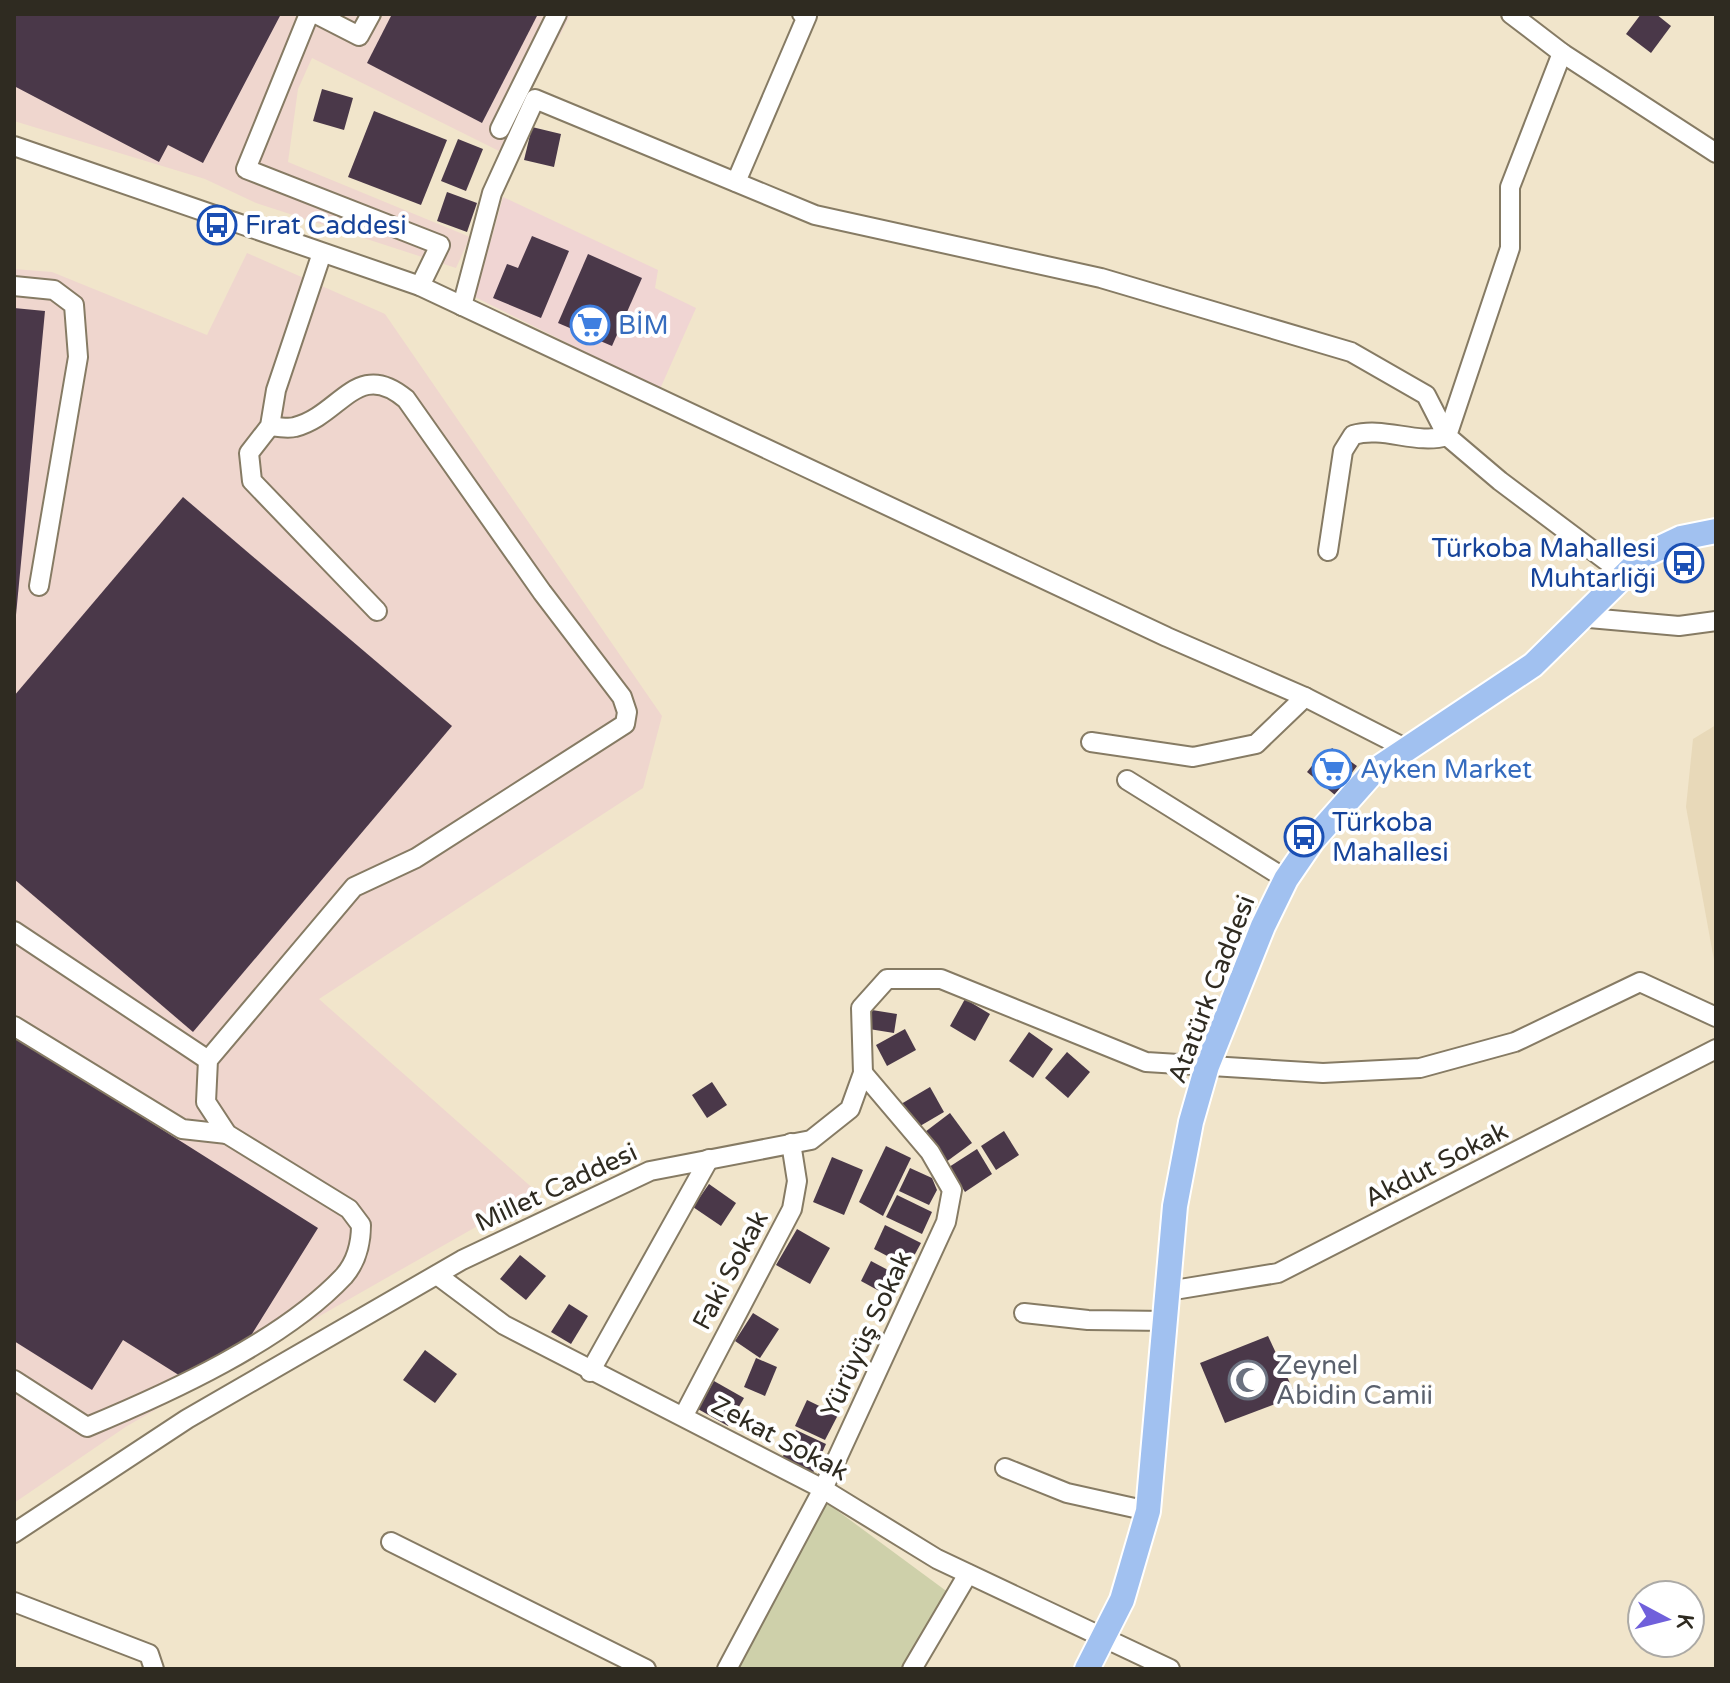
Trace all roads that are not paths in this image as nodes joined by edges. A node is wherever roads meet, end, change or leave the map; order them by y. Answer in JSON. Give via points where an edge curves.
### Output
{"nodes":[{"id":1,"x":309,"y":14,"type":"edge"},
{"id":2,"x":316,"y":14,"type":"edge"},
{"id":3,"x":371,"y":14,"type":"edge"},
{"id":4,"x":557,"y":14,"type":"edge"},
{"id":5,"x":802,"y":14,"type":"edge"},
{"id":6,"x":1511,"y":14,"type":"edge"},
{"id":7,"x":1562,"y":53,"type":"junction"},
{"id":8,"x":500,"y":129,"type":"dead end"},
{"id":9,"x":14,"y":146,"type":"edge"},
{"id":10,"x":1716,"y":153,"type":"edge"},
{"id":11,"x":736,"y":182,"type":"junction"},
{"id":12,"x":322,"y":253,"type":"junction"},
{"id":13,"x":14,"y":286,"type":"edge"},
{"id":14,"x":420,"y":286,"type":"junction"},
{"id":15,"x":462,"y":306,"type":"junction"},
{"id":16,"x":270,"y":426,"type":"junction"},
{"id":17,"x":1447,"y":436,"type":"junction"},
{"id":18,"x":1716,"y":531,"type":"edge"},
{"id":19,"x":1328,"y":551,"type":"dead end"},
{"id":20,"x":1624,"y":574,"type":"junction"},
{"id":21,"x":39,"y":586,"type":"dead end"},
{"id":22,"x":377,"y":611,"type":"dead end"},
{"id":23,"x":1578,"y":617,"type":"junction"},
{"id":24,"x":1716,"y":621,"type":"edge"},
{"id":25,"x":1305,"y":697,"type":"junction"},
{"id":26,"x":1091,"y":742,"type":"dead end"},
{"id":27,"x":1407,"y":749,"type":"junction"},
{"id":28,"x":1127,"y":780,"type":"dead end"},
{"id":29,"x":1286,"y":879,"type":"junction"},
{"id":30,"x":14,"y":931,"type":"edge"},
{"id":31,"x":1716,"y":1017,"type":"edge"},
{"id":32,"x":14,"y":1026,"type":"edge"},
{"id":33,"x":1716,"y":1049,"type":"edge"},
{"id":34,"x":208,"y":1060,"type":"junction"},
{"id":35,"x":1207,"y":1066,"type":"junction"},
{"id":36,"x":863,"y":1073,"type":"junction"},
{"id":37,"x":227,"y":1134,"type":"junction"},
{"id":38,"x":791,"y":1143,"type":"junction"},
{"id":39,"x":709,"y":1159,"type":"junction"},
{"id":40,"x":437,"y":1275,"type":"junction"},
{"id":41,"x":1168,"y":1291,"type":"junction"},
{"id":42,"x":1024,"y":1313,"type":"dead end"},
{"id":43,"x":1166,"y":1321,"type":"junction"},
{"id":44,"x":590,"y":1372,"type":"junction"},
{"id":45,"x":14,"y":1380,"type":"edge"},
{"id":46,"x":684,"y":1415,"type":"junction"},
{"id":47,"x":1005,"y":1468,"type":"dead end"},
{"id":48,"x":823,"y":1489,"type":"junction"},
{"id":49,"x":1148,"y":1511,"type":"junction"},
{"id":50,"x":14,"y":1533,"type":"edge"},
{"id":51,"x":391,"y":1542,"type":"dead end"},
{"id":52,"x":968,"y":1574,"type":"junction"},
{"id":53,"x":14,"y":1602,"type":"edge"},
{"id":54,"x":1104,"y":1638,"type":"junction"},
{"id":55,"x":154,"y":1669,"type":"edge"},
{"id":56,"x":646,"y":1669,"type":"edge"},
{"id":57,"x":727,"y":1669,"type":"edge"},
{"id":58,"x":912,"y":1669,"type":"edge"},
{"id":59,"x":1087,"y":1669,"type":"edge"},
{"id":60,"x":1170,"y":1669,"type":"edge"}],
"edges":[{"from":1,"to":14,"type":"street","via":[[246,169],[440,245]]},
{"from":2,"to":3,"type":"street","via":[[359,36]]},
{"from":4,"to":8,"type":"street"},
{"from":5,"to":11,"type":"street","via":[[807,16]]},
{"from":6,"to":7,"type":"street"},
{"from":7,"to":10,"type":"street"},
{"from":7,"to":17,"type":"street","via":[[1510,187],[1510,248]]},
{"from":9,"to":12,"type":"street"},
{"from":11,"to":15,"type":"street","via":[[535,99],[492,193]]},
{"from":11,"to":17,"type":"street","via":[[815,215],[1101,278],[1351,352],[1426,395]]},
{"from":12,"to":14,"type":"street"},
{"from":12,"to":16,"type":"street","via":[[276,390]]},
{"from":13,"to":21,"type":"street","via":[[54,290],[74,305],[78,357]]},
{"from":14,"to":15,"type":"street"},
{"from":15,"to":25,"type":"street"},
{"from":16,"to":22,"type":"street","via":[[249,453],[252,481]]},
{"from":16,"to":34,"type":"street","via":[[294,427],[365,384],[388,384],[406,399],[622,697],[627,712],[625,724],[612,735],[416,858],[354,887]]},
{"from":17,"to":19,"type":"street","via":[[1429,441],[1365,431],[1353,435],[1343,451]]},
{"from":17,"to":20,"type":"street"},
{"from":18,"to":20,"type":"main road","name":"Atatürk Caddesi","via":[[1681,538],[1645,555]]},
{"from":20,"to":23,"type":"main road","name":"Atatürk Caddesi"},
{"from":23,"to":24,"type":"street","via":[[1679,626]]},
{"from":23,"to":27,"type":"main road","name":"Atatürk Caddesi","via":[[1533,665]]},
{"from":25,"to":26,"type":"street","via":[[1256,744],[1206,755]]},
{"from":25,"to":27,"type":"street"},
{"from":27,"to":29,"type":"main road","name":"Atatürk Caddesi","via":[[1374,771]]},
{"from":28,"to":29,"type":"street"},
{"from":29,"to":35,"type":"main road","name":"Atatürk Caddesi"},
{"from":30,"to":34,"type":"street"},
{"from":31,"to":35,"type":"street","name":"Millet Caddesi","via":[[1640,982],[1515,1042],[1420,1068],[1323,1073]]},
{"from":32,"to":37,"type":"street","via":[[182,1129]]},
{"from":33,"to":41,"type":"street","name":"Akdut Sokak","via":[[1278,1273]]},
{"from":34,"to":37,"type":"street","via":[[206,1102]]},
{"from":35,"to":36,"type":"street","name":"Millet Caddesi","via":[[1146,1062],[941,979],[887,979],[861,1008]]},
{"from":35,"to":41,"type":"main road","name":"Atatürk Caddesi","via":[[1182,1161]]},
{"from":36,"to":38,"type":"street","name":"Millet Caddesi","via":[[850,1109],[811,1140]]},
{"from":36,"to":48,"type":"street","name":"Yürüyüş Sokak","via":[[930,1152],[952,1190],[946,1222]]},
{"from":37,"to":45,"type":"street","via":[[349,1209],[361,1225],[361,1237],[345,1275],[285,1326],[150,1400],[87,1427]]},
{"from":38,"to":39,"type":"street","name":"Millet Caddesi"},
{"from":38,"to":46,"type":"street","name":"Faki Sokak","via":[[797,1181],[792,1209]]},
{"from":39,"to":40,"type":"street","name":"Millet Caddesi","via":[[650,1171]]},
{"from":39,"to":44,"type":"street"},
{"from":40,"to":44,"type":"street","name":"Zekat Sokak","via":[[504,1325]]},
{"from":40,"to":50,"type":"street","name":"Millet Caddesi","via":[[187,1419]]},
{"from":41,"to":43,"type":"main road","name":"Atatürk Caddesi"},
{"from":42,"to":43,"type":"street"},
{"from":43,"to":49,"type":"main road","name":"Atatürk Caddesi"},
{"from":44,"to":46,"type":"street","name":"Zekat Sokak"},
{"from":46,"to":48,"type":"street","name":"Zekat Sokak"},
{"from":47,"to":49,"type":"street","via":[[1067,1493]]},
{"from":48,"to":52,"type":"street","name":"Zekat Sokak"},
{"from":48,"to":57,"type":"street","name":"Yürüyüş Sokak"},
{"from":49,"to":54,"type":"main road","name":"Atatürk Caddesi","via":[[1137,1558]]},
{"from":51,"to":56,"type":"street"},
{"from":52,"to":54,"type":"street","name":"Zekat Sokak"},
{"from":52,"to":58,"type":"street"},
{"from":53,"to":55,"type":"street","via":[[149,1654]]},
{"from":54,"to":59,"type":"main road","name":"Atatürk Caddesi"},
{"from":54,"to":60,"type":"street","name":"Zekat Sokak"}]}
